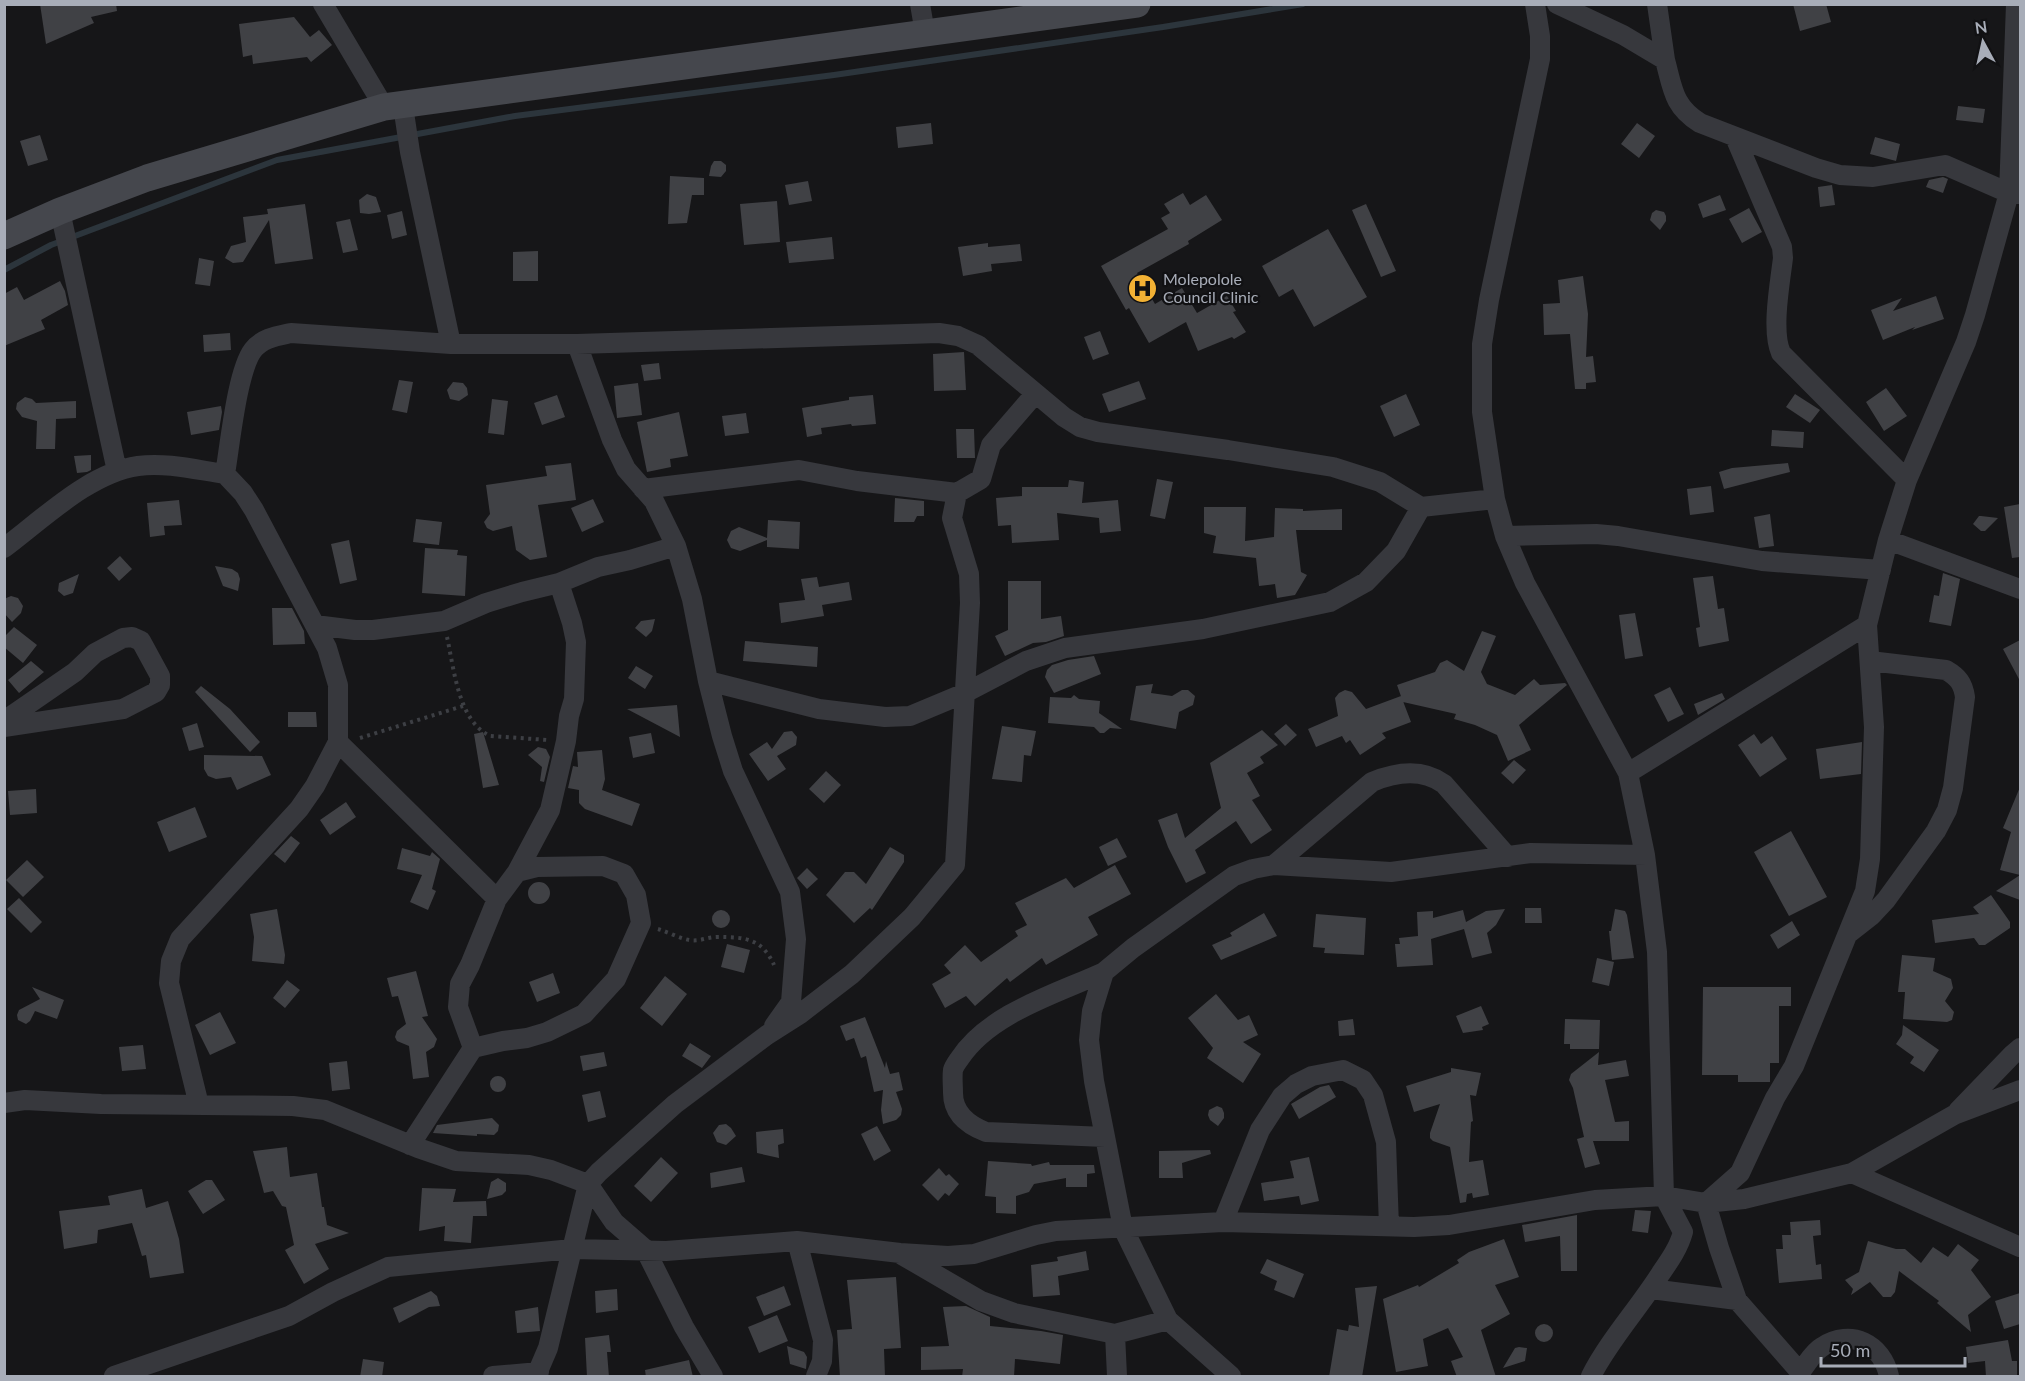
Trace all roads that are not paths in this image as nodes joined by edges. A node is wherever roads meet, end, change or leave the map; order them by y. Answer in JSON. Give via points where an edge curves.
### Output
{"nodes":[{"id":1,"x":324,"y":4,"type":"edge"},
{"id":2,"x":920,"y":4,"type":"edge"},
{"id":3,"x":1137,"y":4,"type":"edge"},
{"id":4,"x":1534,"y":4,"type":"edge"},
{"id":5,"x":1557,"y":4,"type":"edge"},
{"id":6,"x":1657,"y":4,"type":"edge"},
{"id":7,"x":2016,"y":4,"type":"edge"},
{"id":8,"x":1086,"y":8,"type":"edge"},
{"id":9,"x":925,"y":33,"type":"junction"},
{"id":10,"x":1665,"y":60,"type":"junction"},
{"id":11,"x":394,"y":106,"type":"junction"},
{"id":12,"x":1735,"y":137,"type":"junction"},
{"id":13,"x":2015,"y":193,"type":"edge"},
{"id":14,"x":60,"y":211,"type":"junction"},
{"id":15,"x":4,"y":236,"type":"edge"},
{"id":16,"x":452,"y":344,"type":"junction"},
{"id":17,"x":577,"y":344,"type":"junction"},
{"id":18,"x":1035,"y":394,"type":"junction"},
{"id":19,"x":117,"y":471,"type":"junction"},
{"id":20,"x":225,"y":474,"type":"junction"},
{"id":21,"x":1907,"y":480,"type":"junction"},
{"id":22,"x":643,"y":489,"type":"junction"},
{"id":23,"x":957,"y":493,"type":"junction"},
{"id":24,"x":1494,"y":500,"type":"junction"},
{"id":25,"x":1421,"y":507,"type":"junction"},
{"id":26,"x":1505,"y":536,"type":"junction"},
{"id":27,"x":1888,"y":540,"type":"junction"},
{"id":28,"x":676,"y":546,"type":"junction"},
{"id":29,"x":4,"y":548,"type":"edge"},
{"id":30,"x":1881,"y":570,"type":"junction"},
{"id":31,"x":559,"y":584,"type":"junction"},
{"id":32,"x":2020,"y":589,"type":"edge"},
{"id":33,"x":1867,"y":625,"type":"junction"},
{"id":34,"x":315,"y":626,"type":"junction"},
{"id":35,"x":1869,"y":662,"type":"junction"},
{"id":36,"x":708,"y":681,"type":"junction"},
{"id":37,"x":965,"y":693,"type":"junction"},
{"id":38,"x":4,"y":721,"type":"edge"},
{"id":39,"x":4,"y":727,"type":"edge"},
{"id":40,"x":339,"y":742,"type":"junction"},
{"id":41,"x":1628,"y":773,"type":"junction"},
{"id":42,"x":1645,"y":855,"type":"junction"},
{"id":43,"x":1508,"y":857,"type":"junction"},
{"id":44,"x":1274,"y":865,"type":"junction"},
{"id":45,"x":517,"y":872,"type":"junction"},
{"id":46,"x":497,"y":899,"type":"junction"},
{"id":47,"x":1849,"y":933,"type":"junction"},
{"id":48,"x":1104,"y":972,"type":"junction"},
{"id":49,"x":767,"y":1035,"type":"junction"},
{"id":50,"x":474,"y":1048,"type":"junction"},
{"id":51,"x":2020,"y":1048,"type":"edge"},
{"id":52,"x":2020,"y":1090,"type":"edge"},
{"id":53,"x":4,"y":1103,"type":"edge"},
{"id":54,"x":199,"y":1105,"type":"junction"},
{"id":55,"x":1954,"y":1115,"type":"junction"},
{"id":56,"x":1105,"y":1137,"type":"junction"},
{"id":57,"x":410,"y":1145,"type":"junction"},
{"id":58,"x":1852,"y":1173,"type":"junction"},
{"id":59,"x":588,"y":1184,"type":"junction"},
{"id":60,"x":1664,"y":1196,"type":"junction"},
{"id":61,"x":1706,"y":1203,"type":"junction"},
{"id":62,"x":1223,"y":1222,"type":"junction"},
{"id":63,"x":1389,"y":1227,"type":"junction"},
{"id":64,"x":1123,"y":1228,"type":"junction"},
{"id":65,"x":797,"y":1241,"type":"junction"},
{"id":66,"x":2020,"y":1247,"type":"edge"},
{"id":67,"x":572,"y":1249,"type":"junction"},
{"id":68,"x":645,"y":1249,"type":"junction"},
{"id":69,"x":900,"y":1254,"type":"junction"},
{"id":70,"x":1651,"y":1289,"type":"junction"},
{"id":71,"x":1737,"y":1300,"type":"junction"},
{"id":72,"x":1168,"y":1320,"type":"junction"},
{"id":73,"x":1115,"y":1334,"type":"junction"},
{"id":74,"x":537,"y":1374,"type":"edge"},
{"id":75,"x":1801,"y":1374,"type":"edge"},
{"id":76,"x":114,"y":1377,"type":"edge"},
{"id":77,"x":493,"y":1377,"type":"edge"},
{"id":78,"x":713,"y":1377,"type":"edge"},
{"id":79,"x":816,"y":1377,"type":"edge"},
{"id":80,"x":1117,"y":1377,"type":"edge"},
{"id":81,"x":1231,"y":1377,"type":"edge"},
{"id":82,"x":1591,"y":1377,"type":"edge"},
{"id":83,"x":1889,"y":1377,"type":"edge"}],
"edges":[{"from":1,"to":11,"type":"street"},
{"from":2,"to":9,"type":"street"},
{"from":3,"to":8,"type":"street"},
{"from":4,"to":24,"type":"street","via":[[1540,59],[1482,344],[1482,412]]},
{"from":5,"to":10,"type":"street"},
{"from":6,"to":10,"type":"street"},
{"from":7,"to":13,"type":"street"},
{"from":8,"to":9,"type":"street"},
{"from":9,"to":11,"type":"street"},
{"from":10,"to":12,"type":"street","via":[[1677,103],[1686,115]]},
{"from":11,"to":14,"type":"street","via":[[147,178]]},
{"from":11,"to":16,"type":"street","via":[[410,152]]},
{"from":12,"to":13,"type":"street","via":[[1840,175],[1873,177],[1945,165]]},
{"from":12,"to":21,"type":"street","via":[[1782,247],[1776,331],[1781,353]]},
{"from":13,"to":21,"type":"street","via":[[1969,333]]},
{"from":14,"to":15,"type":"street"},
{"from":14,"to":19,"type":"street"},
{"from":16,"to":17,"type":"street"},
{"from":16,"to":20,"type":"street","via":[[291,333],[272,336],[253,350],[242,376]]},
{"from":17,"to":18,"type":"street","via":[[939,333],[978,345]]},
{"from":17,"to":22,"type":"street","via":[[612,440],[626,469]]},
{"from":18,"to":23,"type":"street","via":[[991,445],[981,478]]},
{"from":18,"to":25,"type":"street","via":[[1080,427],[1334,467],[1380,482]]},
{"from":19,"to":20,"type":"street","via":[[165,466]]},
{"from":19,"to":29,"type":"street","via":[[91,483]]},
{"from":20,"to":34,"type":"street","via":[[254,510]]},
{"from":21,"to":27,"type":"street"},
{"from":22,"to":23,"type":"street","via":[[799,470],[857,482]]},
{"from":22,"to":28,"type":"street","via":[[654,501]]},
{"from":23,"to":37,"type":"street","via":[[952,518],[969,574]]},
{"from":24,"to":25,"type":"street"},
{"from":24,"to":26,"type":"street"},
{"from":25,"to":37,"type":"street","via":[[1396,551],[1366,582],[1330,602],[1203,629],[1065,648],[1026,661]]},
{"from":26,"to":30,"type":"street","via":[[1596,534],[1762,561]]},
{"from":26,"to":41,"type":"street","via":[[1525,583]]},
{"from":27,"to":30,"type":"street"},
{"from":27,"to":32,"type":"street"},
{"from":28,"to":31,"type":"street","via":[[598,567]]},
{"from":28,"to":36,"type":"street","via":[[692,599]]},
{"from":30,"to":33,"type":"street"},
{"from":31,"to":34,"type":"street","via":[[486,603],[444,621],[373,630]]},
{"from":31,"to":45,"type":"street","via":[[576,642],[574,699],[550,810]]},
{"from":33,"to":35,"type":"street"},
{"from":33,"to":41,"type":"street"},
{"from":34,"to":40,"type":"street","via":[[327,648],[338,685]]},
{"from":35,"to":47,"type":"street","via":[[1874,727],[1870,859],[1865,891]]},
{"from":35,"to":47,"type":"street","via":[[1946,670],[1963,685],[1965,698],[1947,810],[1886,900]]},
{"from":36,"to":37,"type":"street","via":[[819,709],[885,717],[910,716]]},
{"from":36,"to":49,"type":"street","via":[[733,771],[790,892],[796,939],[791,1002]]},
{"from":37,"to":49,"type":"street","via":[[955,865],[912,917],[852,974]]},
{"from":38,"to":39,"type":"street","via":[[75,672],[95,652],[123,638],[141,641],[160,676],[156,692],[123,709]]},
{"from":40,"to":46,"type":"street"},
{"from":40,"to":54,"type":"street","via":[[298,809],[180,939],[171,961],[169,983]]},
{"from":41,"to":42,"type":"street"},
{"from":42,"to":43,"type":"street","via":[[1531,853]]},
{"from":42,"to":60,"type":"street","via":[[1657,952]]},
{"from":43,"to":44,"type":"street","via":[[1391,872]]},
{"from":43,"to":44,"type":"street","via":[[1444,784],[1433,776],[1402,773],[1372,782]]},
{"from":44,"to":48,"type":"street","via":[[1234,876]]},
{"from":45,"to":46,"type":"street"},
{"from":45,"to":50,"type":"street","via":[[537,867],[603,866],[624,874],[636,895],[641,923],[616,979],[584,1014],[547,1032]]},
{"from":46,"to":50,"type":"street","via":[[460,984],[458,1007]]},
{"from":47,"to":61,"type":"street","via":[[1794,1066],[1740,1173]]},
{"from":48,"to":56,"type":"street","via":[[1092,1011],[1089,1040]]},
{"from":48,"to":56,"type":"street","via":[[1005,1016],[985,1029],[953,1068],[953,1099],[960,1115],[971,1126],[986,1132]]},
{"from":49,"to":59,"type":"street","via":[[675,1104]]},
{"from":50,"to":57,"type":"street"},
{"from":51,"to":55,"type":"street"},
{"from":52,"to":55,"type":"street"},
{"from":53,"to":54,"type":"street","via":[[25,1100]]},
{"from":54,"to":57,"type":"street","via":[[325,1110]]},
{"from":55,"to":58,"type":"street"},
{"from":56,"to":64,"type":"street"},
{"from":57,"to":59,"type":"street","via":[[456,1161],[529,1165]]},
{"from":58,"to":61,"type":"street","via":[[1763,1196]]},
{"from":58,"to":66,"type":"street"},
{"from":59,"to":67,"type":"street"},
{"from":59,"to":68,"type":"street","via":[[614,1222]]},
{"from":60,"to":61,"type":"street"},
{"from":60,"to":63,"type":"street","via":[[1595,1200],[1449,1225]]},
{"from":60,"to":70,"type":"street","via":[[1683,1232],[1680,1244]]},
{"from":61,"to":71,"type":"street"},
{"from":62,"to":63,"type":"street"},
{"from":62,"to":63,"type":"street","via":[[1260,1130],[1282,1096],[1312,1076],[1343,1070],[1363,1080],[1373,1095],[1386,1142]]},
{"from":62,"to":64,"type":"street"},
{"from":64,"to":69,"type":"street","via":[[1056,1231],[974,1254]]},
{"from":64,"to":72,"type":"street"},
{"from":65,"to":68,"type":"street","via":[[666,1251]]},
{"from":65,"to":69,"type":"street"},
{"from":65,"to":79,"type":"street","via":[[823,1340]]},
{"from":67,"to":68,"type":"street"},
{"from":67,"to":74,"type":"street","via":[[548,1348]]},
{"from":67,"to":76,"type":"street","via":[[388,1267],[289,1316]]},
{"from":68,"to":78,"type":"street"},
{"from":69,"to":73,"type":"street","via":[[981,1301],[1014,1313]]},
{"from":70,"to":71,"type":"street"},
{"from":70,"to":82,"type":"street","via":[[1602,1354]]},
{"from":71,"to":75,"type":"street"},
{"from":72,"to":73,"type":"street"},
{"from":72,"to":81,"type":"street"},
{"from":73,"to":80,"type":"street"},
{"from":74,"to":77,"type":"street"},
{"from":75,"to":83,"type":"street","via":[[1820,1348],[1837,1340],[1857,1340],[1874,1348],[1886,1363]]}]}
